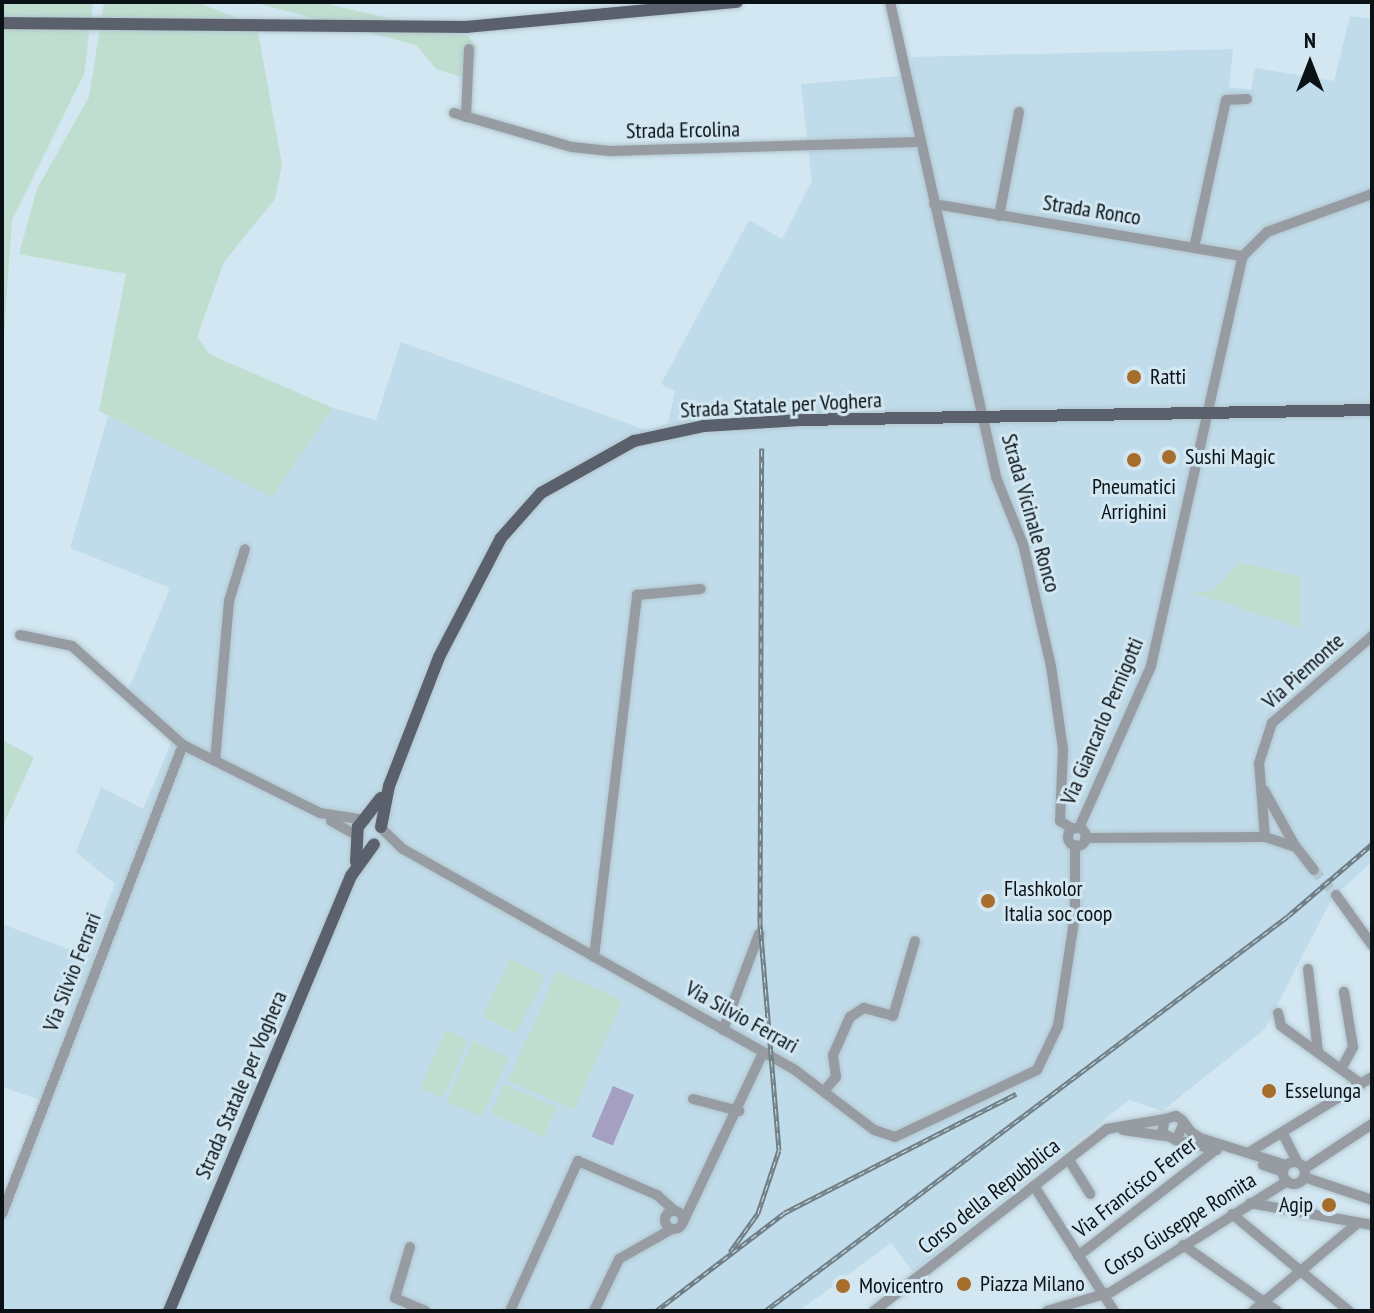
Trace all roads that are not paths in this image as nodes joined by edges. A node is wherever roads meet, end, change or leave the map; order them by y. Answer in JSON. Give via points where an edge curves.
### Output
{"nodes":[{"id":1,"x":737,"y":2,"type":"edge"},
{"id":2,"x":890,"y":2,"type":"edge"},
{"id":3,"x":2,"y":23,"type":"edge"},
{"id":4,"x":469,"y":49,"type":"dead end"},
{"id":5,"x":1247,"y":99,"type":"dead end"},
{"id":6,"x":1019,"y":112,"type":"dead end"},
{"id":7,"x":454,"y":113,"type":"dead end"},
{"id":8,"x":466,"y":117,"type":"junction"},
{"id":9,"x":917,"y":142,"type":"junction"},
{"id":10,"x":1372,"y":194,"type":"edge"},
{"id":11,"x":934,"y":204,"type":"junction"},
{"id":12,"x":999,"y":216,"type":"junction"},
{"id":13,"x":1194,"y":248,"type":"junction"},
{"id":14,"x":1243,"y":256,"type":"junction"},
{"id":15,"x":1372,"y":410,"type":"edge"},
{"id":16,"x":1208,"y":412,"type":"junction"},
{"id":17,"x":984,"y":416,"type":"junction"},
{"id":18,"x":245,"y":549,"type":"dead end"},
{"id":19,"x":701,"y":589,"type":"dead end"},
{"id":20,"x":20,"y":635,"type":"dead end"},
{"id":21,"x":1372,"y":636,"type":"edge"},
{"id":22,"x":183,"y":745,"type":"junction"},
{"id":23,"x":215,"y":761,"type":"junction"},
{"id":24,"x":1262,"y":785,"type":"junction"},
{"id":25,"x":389,"y":786,"type":"junction"},
{"id":26,"x":320,"y":813,"type":"junction"},
{"id":27,"x":367,"y":820,"type":"junction"},
{"id":28,"x":382,"y":828,"type":"junction"},
{"id":29,"x":1076,"y":828,"type":"junction"},
{"id":30,"x":1265,"y":837,"type":"junction"},
{"id":31,"x":358,"y":838,"type":"junction"},
{"id":32,"x":1085,"y":838,"type":"junction"},
{"id":33,"x":374,"y":844,"type":"junction"},
{"id":34,"x":1075,"y":845,"type":"junction"},
{"id":35,"x":1296,"y":847,"type":"junction"},
{"id":36,"x":403,"y":849,"type":"junction"},
{"id":37,"x":1314,"y":870,"type":"tunnel mouth"},
{"id":38,"x":351,"y":876,"type":"junction"},
{"id":39,"x":1336,"y":895,"type":"tunnel mouth"},
{"id":40,"x":759,"y":934,"type":"dead end"},
{"id":41,"x":1370,"y":937,"type":"edge"},
{"id":42,"x":915,"y":941,"type":"dead end"},
{"id":43,"x":594,"y":957,"type":"junction"},
{"id":44,"x":1308,"y":969,"type":"dead end"},
{"id":45,"x":1344,"y":992,"type":"dead end"},
{"id":46,"x":1278,"y":1013,"type":"dead end"},
{"id":47,"x":723,"y":1030,"type":"junction"},
{"id":48,"x":1318,"y":1052,"type":"junction"},
{"id":49,"x":763,"y":1053,"type":"junction"},
{"id":50,"x":1341,"y":1069,"type":"junction"},
{"id":51,"x":1372,"y":1077,"type":"edge"},
{"id":52,"x":1361,"y":1084,"type":"junction"},
{"id":53,"x":825,"y":1090,"type":"junction"},
{"id":54,"x":693,"y":1099,"type":"dead end"},
{"id":55,"x":718,"y":1111,"type":"junction"},
{"id":56,"x":739,"y":1111,"type":"junction"},
{"id":57,"x":1165,"y":1119,"type":"junction"},
{"id":58,"x":1184,"y":1123,"type":"junction"},
{"id":59,"x":1372,"y":1124,"type":"edge"},
{"id":60,"x":731,"y":1127,"type":"junction"},
{"id":61,"x":1283,"y":1134,"type":"junction"},
{"id":62,"x":1164,"y":1136,"type":"junction"},
{"id":63,"x":1176,"y":1140,"type":"junction"},
{"id":64,"x":1092,"y":1142,"type":"junction"},
{"id":65,"x":1215,"y":1150,"type":"junction"},
{"id":66,"x":1248,"y":1153,"type":"junction"},
{"id":67,"x":1069,"y":1160,"type":"junction"},
{"id":68,"x":1293,"y":1171,"type":"junction"},
{"id":69,"x":1034,"y":1186,"type":"junction"},
{"id":70,"x":1090,"y":1194,"type":"dead end"},
{"id":71,"x":1372,"y":1200,"type":"edge"},
{"id":72,"x":1250,"y":1203,"type":"junction"},
{"id":73,"x":2,"y":1214,"type":"edge"},
{"id":74,"x":1232,"y":1214,"type":"junction"},
{"id":75,"x":673,"y":1219,"type":"junction"},
{"id":76,"x":1358,"y":1223,"type":"junction"},
{"id":77,"x":1372,"y":1225,"type":"edge"},
{"id":78,"x":1183,"y":1245,"type":"junction"},
{"id":79,"x":410,"y":1247,"type":"dead end"},
{"id":80,"x":1078,"y":1256,"type":"junction"},
{"id":81,"x":1301,"y":1272,"type":"junction"},
{"id":82,"x":1104,"y":1295,"type":"junction"},
{"id":83,"x":1264,"y":1302,"type":"junction"},
{"id":84,"x":169,"y":1311,"type":"edge"},
{"id":85,"x":425,"y":1311,"type":"edge"},
{"id":86,"x":510,"y":1311,"type":"edge"},
{"id":87,"x":594,"y":1311,"type":"edge"},
{"id":88,"x":874,"y":1311,"type":"edge"},
{"id":89,"x":1051,"y":1311,"type":"edge"},
{"id":90,"x":1114,"y":1311,"type":"edge"},
{"id":91,"x":1253,"y":1311,"type":"edge"},
{"id":92,"x":1277,"y":1311,"type":"edge"},
{"id":93,"x":1349,"y":1311,"type":"edge"}],
"edges":[{"from":1,"to":3,"type":"main road","via":[[547,24]]},
{"from":2,"to":9,"type":"street","name":"Strada Vicinale Ronco"},
{"from":4,"to":8,"type":"street"},
{"from":5,"to":13,"type":"street","via":[[1226,100]]},
{"from":6,"to":12,"type":"street"},
{"from":7,"to":8,"type":"street","name":"Strada Ercolina"},
{"from":8,"to":9,"type":"street","name":"Strada Ercolina","via":[[572,147],[610,151]]},
{"from":9,"to":11,"type":"street","name":"Strada Vicinale Ronco"},
{"from":10,"to":14,"type":"street","via":[[1267,232]]},
{"from":11,"to":12,"type":"street","name":"Strada Ronco"},
{"from":11,"to":17,"type":"street","name":"Strada Vicinale Ronco"},
{"from":12,"to":13,"type":"street","name":"Strada Ronco"},
{"from":13,"to":14,"type":"street","name":"Strada Ronco"},
{"from":14,"to":16,"type":"street","name":"Via Giancarlo Pernigotti"},
{"from":15,"to":16,"type":"main road","name":"Strada Statale per Voghera"},
{"from":16,"to":17,"type":"main road","name":"Strada Statale per Voghera"},
{"from":16,"to":29,"type":"street","name":"Via Giancarlo Pernigotti","via":[[1151,666]]},
{"from":17,"to":25,"type":"main road","name":"Strada Statale per Voghera","via":[[704,426],[634,441],[570,473],[513,521],[482,569]]},
{"from":17,"to":29,"type":"street","name":"Strada Vicinale Ronco","via":[[1051,666],[1063,749],[1060,821]]},
{"from":18,"to":23,"type":"street","via":[[229,601]]},
{"from":19,"to":43,"type":"street","via":[[637,595]]},
{"from":20,"to":22,"type":"street","via":[[72,646]]},
{"from":21,"to":24,"type":"street","name":"Via Piemonte","via":[[1272,723],[1259,763]]},
{"from":22,"to":23,"type":"street"},
{"from":22,"to":73,"type":"street","name":"Via Silvio Ferrari"},
{"from":23,"to":26,"type":"street"},
{"from":24,"to":30,"type":"street","name":"Via Piemonte"},
{"from":24,"to":35,"type":"street"},
{"from":25,"to":27,"type":"main road","name":"Strada Statale per Voghera"},
{"from":25,"to":28,"type":"main road","name":"Strada Statale per Voghera"},
{"from":26,"to":27,"type":"street"},
{"from":26,"to":31,"type":"street"},
{"from":27,"to":28,"type":"main road"},
{"from":27,"to":31,"type":"main road","name":"Strada Statale per Voghera"},
{"from":28,"to":33,"type":"main road","name":"Strada Statale per Voghera"},
{"from":28,"to":36,"type":"street","name":"Via Silvio Ferrari"},
{"from":29,"to":32,"type":"street"},
{"from":29,"to":34,"type":"street","via":[[1068,837]]},
{"from":30,"to":32,"type":"street"},
{"from":30,"to":35,"type":"street"},
{"from":31,"to":33,"type":"main road"},
{"from":31,"to":38,"type":"main road","name":"Strada Statale per Voghera"},
{"from":32,"to":34,"type":"street"},
{"from":33,"to":36,"type":"street","name":"Via Silvio Ferrari"},
{"from":33,"to":38,"type":"main road","name":"Strada Statale per Voghera"},
{"from":34,"to":53,"type":"street","name":"Via Silvio Ferrari","via":[[1075,915],[1058,1026],[1037,1070],[895,1137],[874,1130]]},
{"from":35,"to":37,"type":"street"},
{"from":36,"to":43,"type":"street","name":"Via Silvio Ferrari"},
{"from":38,"to":84,"type":"main road","name":"Strada Statale per Voghera"},
{"from":39,"to":41,"type":"street"},
{"from":40,"to":47,"type":"street"},
{"from":42,"to":53,"type":"street","via":[[893,1016],[864,1008],[850,1017],[833,1055],[836,1077]]},
{"from":43,"to":47,"type":"street","name":"Via Silvio Ferrari"},
{"from":44,"to":48,"type":"street"},
{"from":45,"to":50,"type":"street","via":[[1353,1043]]},
{"from":46,"to":48,"type":"street","via":[[1281,1026]]},
{"from":47,"to":49,"type":"street","name":"Via Silvio Ferrari"},
{"from":48,"to":50,"type":"street"},
{"from":49,"to":53,"type":"street","name":"Via Silvio Ferrari"},
{"from":49,"to":56,"type":"street"},
{"from":50,"to":52,"type":"street"},
{"from":51,"to":52,"type":"street"},
{"from":52,"to":61,"type":"street"},
{"from":54,"to":55,"type":"street"},
{"from":55,"to":56,"type":"street"},
{"from":55,"to":60,"type":"street"},
{"from":56,"to":60,"type":"street"},
{"from":57,"to":58,"type":"street","name":"Corso della Repubblica"},
{"from":57,"to":62,"type":"street"},
{"from":57,"to":64,"type":"street","name":"Corso della Repubblica","via":[[1114,1126]]},
{"from":58,"to":63,"type":"street"},
{"from":58,"to":66,"type":"street","via":[[1200,1138]]},
{"from":59,"to":68,"type":"street","name":"Corso Giuseppe Romita"},
{"from":60,"to":75,"type":"street","via":[[696,1201]]},
{"from":61,"to":66,"type":"street"},
{"from":61,"to":68,"type":"street"},
{"from":62,"to":63,"type":"street","name":"Corso della Repubblica"},
{"from":62,"to":64,"type":"street","name":"Corso della Repubblica","via":[[1120,1131]]},
{"from":63,"to":65,"type":"street"},
{"from":64,"to":67,"type":"street","name":"Corso della Repubblica"},
{"from":65,"to":68,"type":"street"},
{"from":65,"to":80,"type":"street","name":"Via Francisco Ferrer"},
{"from":66,"to":68,"type":"street"},
{"from":67,"to":69,"type":"street","name":"Corso della Repubblica"},
{"from":67,"to":70,"type":"street"},
{"from":68,"to":71,"type":"street"},
{"from":68,"to":72,"type":"street","name":"Corso Giuseppe Romita"},
{"from":69,"to":80,"type":"street"},
{"from":69,"to":88,"type":"street","name":"Corso della Repubblica"},
{"from":72,"to":74,"type":"street","name":"Corso Giuseppe Romita"},
{"from":72,"to":76,"type":"street"},
{"from":74,"to":78,"type":"street","name":"Corso Giuseppe Romita"},
{"from":74,"to":81,"type":"street"},
{"from":75,"to":86,"type":"street","via":[[657,1195],[578,1161]]},
{"from":75,"to":87,"type":"street","via":[[619,1259]]},
{"from":76,"to":77,"type":"street"},
{"from":76,"to":81,"type":"street"},
{"from":78,"to":82,"type":"street","name":"Corso Giuseppe Romita"},
{"from":78,"to":83,"type":"street"},
{"from":79,"to":85,"type":"street","via":[[395,1298]]},
{"from":80,"to":82,"type":"street"},
{"from":81,"to":83,"type":"street"},
{"from":81,"to":93,"type":"street"},
{"from":82,"to":89,"type":"street","name":"Corso Giuseppe Romita"},
{"from":82,"to":90,"type":"street"},
{"from":83,"to":91,"type":"street"},
{"from":83,"to":92,"type":"street"}]}
